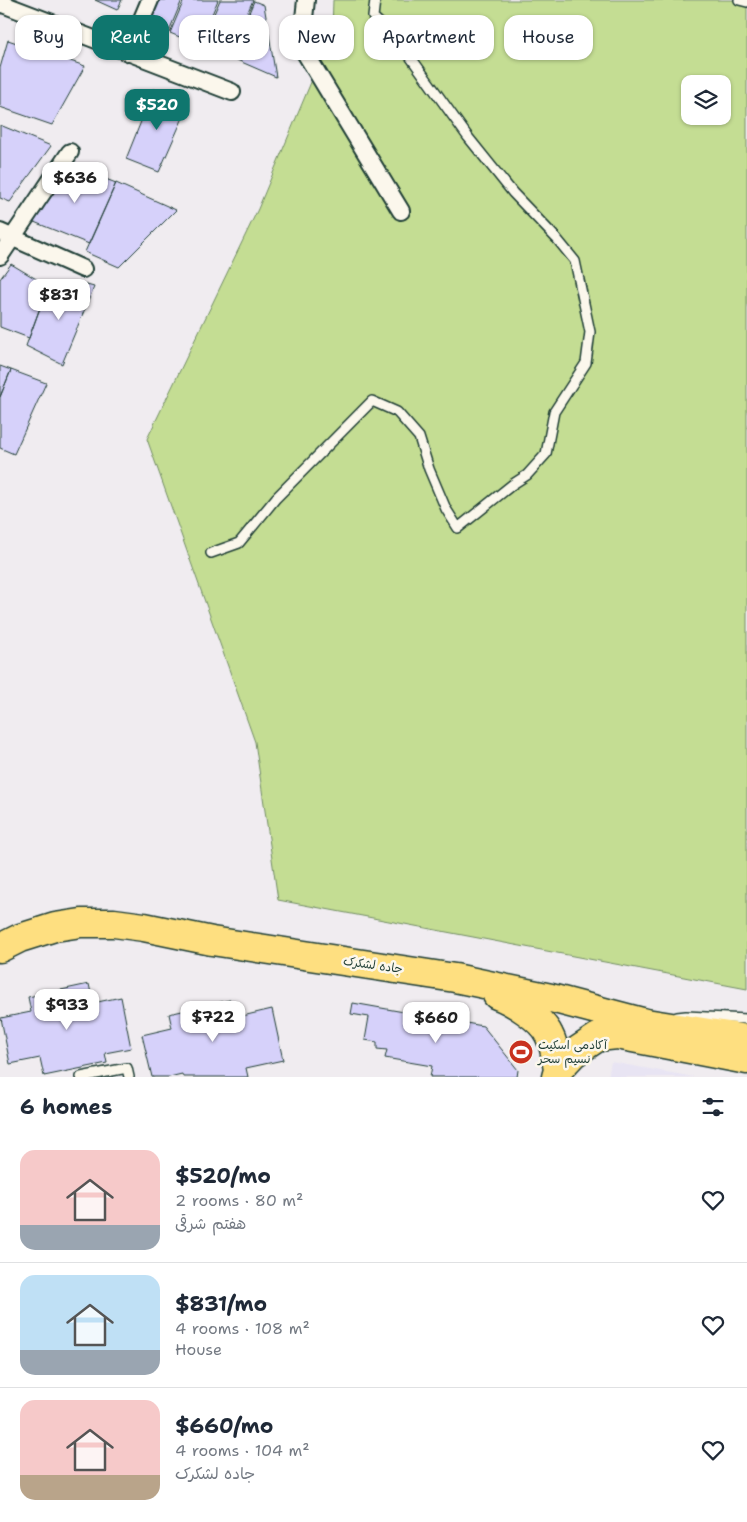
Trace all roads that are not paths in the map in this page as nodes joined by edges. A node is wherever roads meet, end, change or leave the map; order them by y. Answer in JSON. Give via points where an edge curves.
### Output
{"nodes":[{"id":1,"x":150,"y":0,"type":"edge"},
{"id":2,"x":306,"y":0,"type":"edge"},
{"id":3,"x":375,"y":0,"type":"edge"},
{"id":4,"x":739,"y":0,"type":"edge"},
{"id":5,"x":747,"y":2,"type":"edge"},
{"id":6,"x":6,"y":3,"type":"edge"},
{"id":7,"x":144,"y":15,"type":"edge"},
{"id":8,"x":92,"y":38,"type":"edge"},
{"id":9,"x":149,"y":60,"type":"edge"},
{"id":10,"x":232,"y":92,"type":"dead end"},
{"id":11,"x":70,"y":152,"type":"dead end"},
{"id":12,"x":401,"y":211,"type":"dead end"},
{"id":13,"x":6,"y":235,"type":"edge"},
{"id":14,"x":0,"y":256,"type":"edge"},
{"id":15,"x":83,"y":270,"type":"dead end"},
{"id":16,"x":211,"y":553,"type":"dead end"},
{"id":17,"x":0,"y":948,"type":"edge"},
{"id":18,"x":455,"y":978,"type":"junction"},
{"id":19,"x":747,"y":1019,"type":"edge"},
{"id":20,"x":646,"y":1023,"type":"junction"},
{"id":21,"x":747,"y":1039,"type":"edge"},
{"id":22,"x":747,"y":1060,"type":"edge"},
{"id":23,"x":557,"y":1073,"type":"edge"},
{"id":24,"x":80,"y":1077,"type":"edge"},
{"id":25,"x":129,"y":1077,"type":"edge"}],
"edges":[{"from":1,"to":7,"type":"street"},
{"from":2,"to":12,"type":"street","via":[[301,46]]},
{"from":3,"to":16,"type":"lane","via":[[373,17],[399,41],[468,137],[513,193],[575,261],[590,332],[586,363],[554,412],[546,454],[527,475],[458,528],[446,509],[419,437],[397,412],[372,401],[276,498],[239,543]]},
{"from":4,"to":5,"type":"lane"},
{"from":6,"to":8,"type":"street"},
{"from":9,"to":10,"type":"street"},
{"from":11,"to":13,"type":"street"},
{"from":13,"to":14,"type":"street"},
{"from":13,"to":15,"type":"street"},
{"from":17,"to":18,"type":"highway","name":"جاده لشکرک","via":[[55,927],[114,923]]},
{"from":18,"to":20,"type":"highway","name":"جاده لشکرک","via":[[551,998]]},
{"from":18,"to":23,"type":"highway","via":[[502,997],[532,1015],[549,1033]]},
{"from":19,"to":20,"type":"lane","via":[[686,1016]]},
{"from":20,"to":21,"type":"highway","name":"جاده لشکرک"},
{"from":22,"to":23,"type":"highway","via":[[617,1036],[598,1037],[574,1053]]},
{"from":24,"to":25,"type":"lane","via":[[128,1068]]}]}
